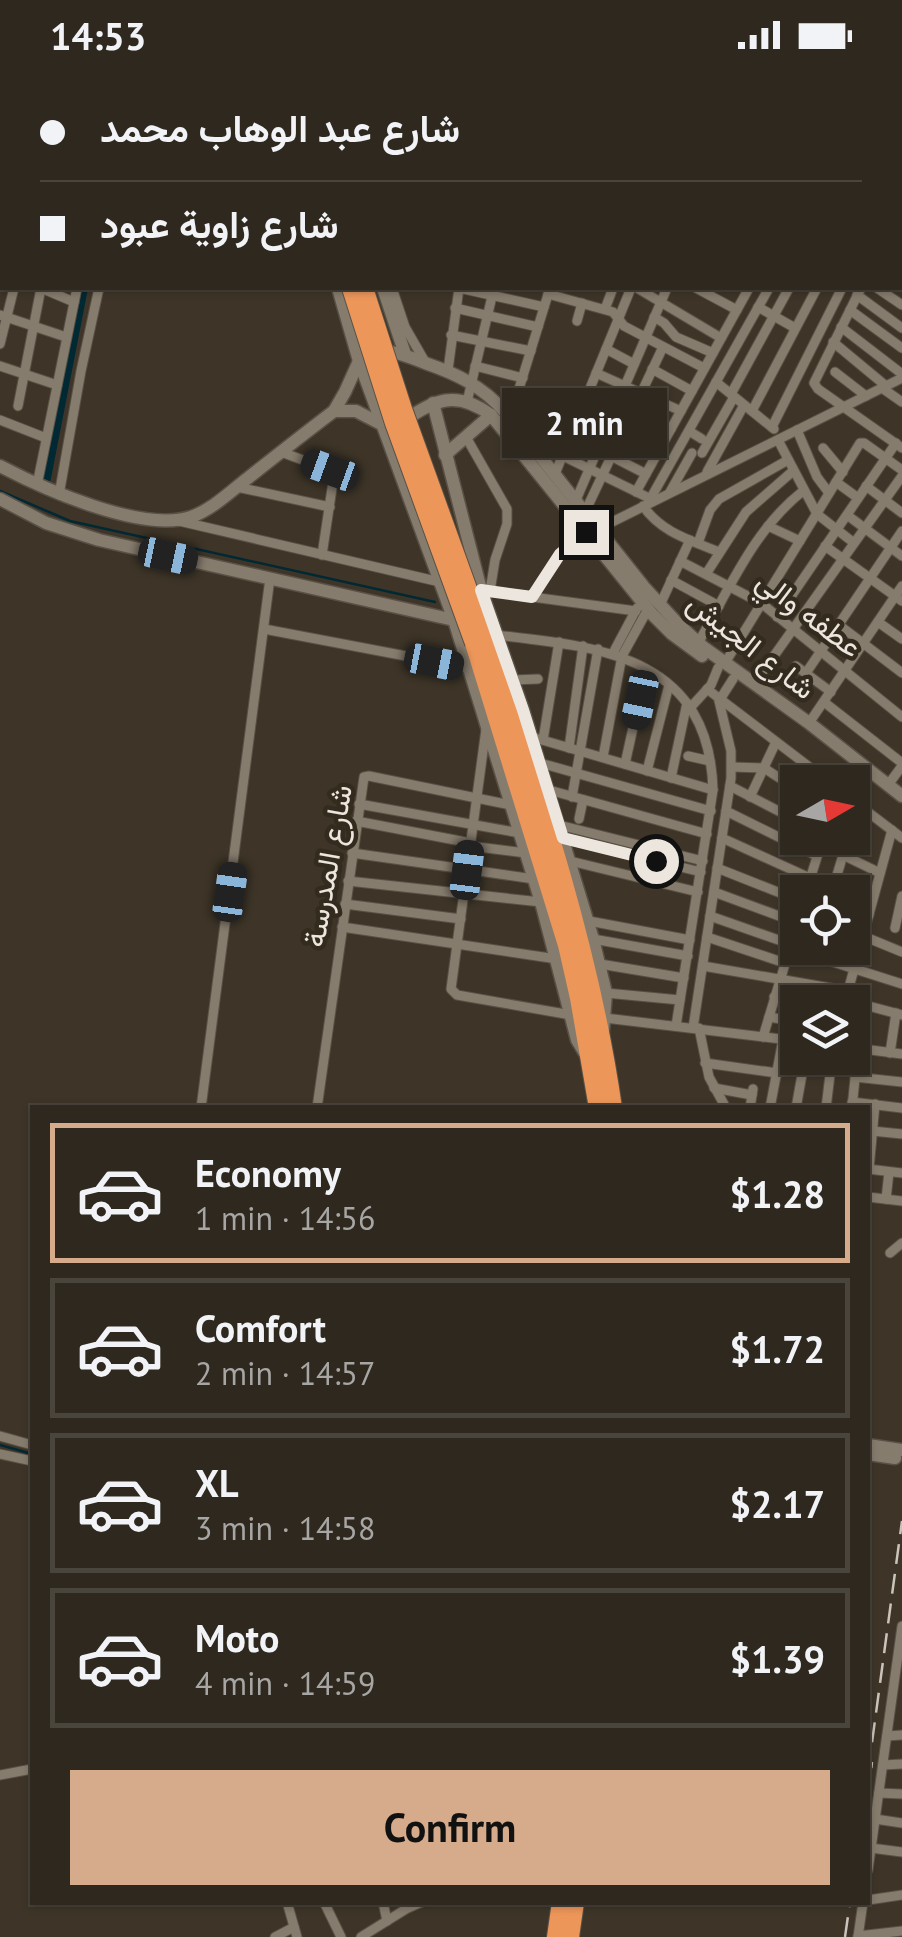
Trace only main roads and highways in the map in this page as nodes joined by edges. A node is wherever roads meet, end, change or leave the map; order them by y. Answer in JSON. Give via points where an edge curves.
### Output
{"nodes":[{"id":1,"x":339,"y":290,"type":"edge"},
{"id":2,"x":352,"y":290,"type":"edge"},
{"id":3,"x":365,"y":290,"type":"edge"},
{"id":4,"x":384,"y":290,"type":"edge"},
{"id":5,"x":406,"y":354,"type":"junction"},
{"id":6,"x":359,"y":361,"type":"junction"},
{"id":7,"x":433,"y":404,"type":"junction"},
{"id":8,"x":334,"y":411,"type":"junction"},
{"id":9,"x":490,"y":415,"type":"junction"},
{"id":10,"x":382,"y":424,"type":"junction"},
{"id":11,"x":445,"y":455,"type":"junction"},
{"id":12,"x":0,"y":466,"type":"edge"},
{"id":13,"x":0,"y":500,"type":"edge"},
{"id":14,"x":592,"y":530,"type":"junction"},
{"id":15,"x":646,"y":607,"type":"junction"},
{"id":16,"x":454,"y":620,"type":"junction"},
{"id":17,"x":485,"y":638,"type":"junction"},
{"id":18,"x":722,"y":665,"type":"junction"},
{"id":19,"x":736,"y":676,"type":"junction"},
{"id":20,"x":902,"y":796,"type":"edge"},
{"id":21,"x":902,"y":806,"type":"edge"},
{"id":22,"x":596,"y":1050,"type":"junction"},
{"id":23,"x":610,"y":1105,"type":"edge"},
{"id":24,"x":870,"y":1445,"type":"edge"},
{"id":25,"x":902,"y":1450,"type":"edge"},
{"id":26,"x":870,"y":1454,"type":"edge"},
{"id":27,"x":902,"y":1459,"type":"edge"},
{"id":28,"x":560,"y":1905,"type":"edge"},
{"id":29,"x":575,"y":1905,"type":"edge"},
{"id":30,"x":556,"y":1937,"type":"edge"},
{"id":31,"x":570,"y":1937,"type":"edge"}],
"edges":[{"from":1,"to":6,"type":"main road"},
{"from":2,"to":17,"type":"highway","bridge":true,"via":[[386,399]]},
{"from":3,"to":17,"type":"highway","bridge":true},
{"from":4,"to":5,"type":"main road"},
{"from":5,"to":6,"type":"main road","via":[[377,351]]},
{"from":5,"to":14,"type":"main road","name":"شارع الجيش","via":[[488,394],[576,500]]},
{"from":6,"to":8,"type":"main road"},
{"from":6,"to":10,"type":"main road"},
{"from":7,"to":9,"type":"main road","name":"شارع الجيش","via":[[467,402]]},
{"from":7,"to":10,"type":"main road","via":[[400,423]]},
{"from":7,"to":11,"type":"main road"},
{"from":8,"to":10,"type":"main road","via":[[356,411]]},
{"from":8,"to":12,"type":"main road","via":[[210,507],[175,520],[59,495]]},
{"from":9,"to":11,"type":"main road"},
{"from":9,"to":14,"type":"main road","name":"شارع الجيش"},
{"from":10,"to":16,"type":"main road"},
{"from":11,"to":17,"type":"main road","via":[[485,591]]},
{"from":13,"to":16,"type":"main road","via":[[78,534]]},
{"from":14,"to":15,"type":"main road","name":"شارع الجيش"},
{"from":15,"to":18,"type":"main road","name":"شارع الجيش"},
{"from":15,"to":18,"type":"main road","name":"شارع الجيش","via":[[672,634]]},
{"from":16,"to":22,"type":"main road","via":[[578,1045]]},
{"from":17,"to":22,"type":"highway"},
{"from":17,"to":22,"type":"main road","via":[[537,739],[594,938],[606,994]]},
{"from":18,"to":19,"type":"main road","name":"شارع الجيش"},
{"from":19,"to":20,"type":"main road","name":"شارع الجيش"},
{"from":19,"to":21,"type":"main road","name":"شارع الجيش"},
{"from":22,"to":23,"type":"highway"},
{"from":24,"to":25,"type":"main road"},
{"from":26,"to":27,"type":"main road"},
{"from":28,"to":30,"type":"highway"},
{"from":29,"to":31,"type":"highway"}]}
